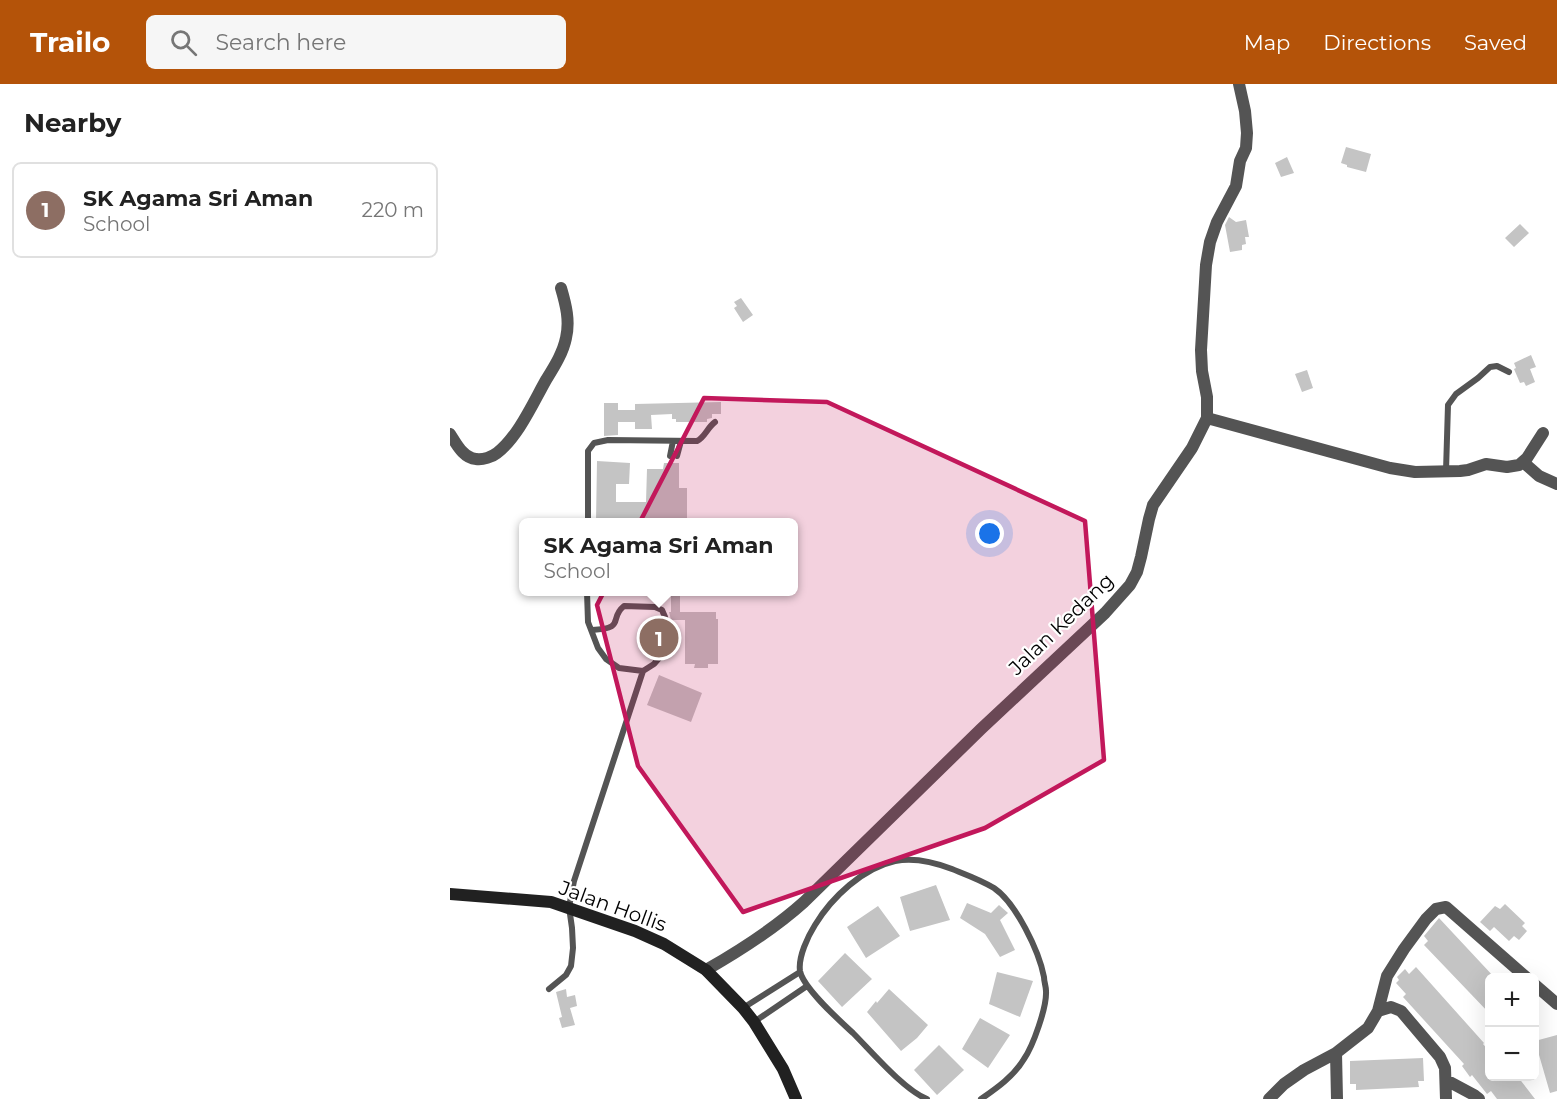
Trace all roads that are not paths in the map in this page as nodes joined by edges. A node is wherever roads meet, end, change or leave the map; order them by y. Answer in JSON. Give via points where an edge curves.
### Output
{"nodes":[{"id":1,"x":1239,"y":84,"type":"edge"},
{"id":2,"x":561,"y":288,"type":"dead end"},
{"id":3,"x":1509,"y":372,"type":"dead end"},
{"id":4,"x":1207,"y":418,"type":"junction"},
{"id":5,"x":716,"y":422,"type":"dead end"},
{"id":6,"x":1543,"y":433,"type":"dead end"},
{"id":7,"x":450,"y":434,"type":"edge"},
{"id":8,"x":673,"y":441,"type":"junction"},
{"id":9,"x":681,"y":441,"type":"junction"},
{"id":10,"x":1523,"y":462,"type":"junction"},
{"id":11,"x":1446,"y":471,"type":"junction"},
{"id":12,"x":1557,"y":484,"type":"edge"},
{"id":13,"x":588,"y":518,"type":"edge"},
{"id":14,"x":587,"y":596,"type":"edge"},
{"id":15,"x":592,"y":630,"type":"junction"},
{"id":16,"x":642,"y":671,"type":"junction"},
{"id":17,"x":450,"y":894,"type":"edge"},
{"id":18,"x":569,"y":908,"type":"junction"},
{"id":19,"x":706,"y":970,"type":"junction"},
{"id":20,"x":800,"y":972,"type":"junction"},
{"id":21,"x":1521,"y":973,"type":"edge"},
{"id":22,"x":807,"y":986,"type":"junction"},
{"id":23,"x":1539,"y":988,"type":"edge"},
{"id":24,"x":549,"y":989,"type":"dead end"},
{"id":25,"x":1556,"y":1002,"type":"edge"},
{"id":26,"x":743,"y":1008,"type":"junction"},
{"id":27,"x":1378,"y":1011,"type":"junction"},
{"id":28,"x":754,"y":1022,"type":"junction"},
{"id":29,"x":1336,"y":1053,"type":"junction"},
{"id":30,"x":1446,"y":1080,"type":"junction"},
{"id":31,"x":796,"y":1099,"type":"edge"},
{"id":32,"x":927,"y":1099,"type":"edge"},
{"id":33,"x":981,"y":1099,"type":"edge"},
{"id":34,"x":1269,"y":1099,"type":"edge"},
{"id":35,"x":1337,"y":1099,"type":"edge"},
{"id":36,"x":1446,"y":1099,"type":"edge"},
{"id":37,"x":1479,"y":1099,"type":"edge"}],
"edges":[{"from":1,"to":4,"type":"street","name":"Jalan Kedang","via":[[1245,111],[1246,148],[1236,186],[1217,222],[1206,265],[1201,350]]},
{"from":2,"to":7,"type":"street","via":[[567,315],[563,350],[509,442],[492,457],[476,459],[463,452]]},
{"from":3,"to":11,"type":"lane","via":[[1490,367],[1451,399],[1447,412]]},
{"from":4,"to":11,"type":"street","via":[[1390,468]]},
{"from":4,"to":19,"type":"street","name":"Jalan Kedang","via":[[1192,448],[1153,505],[1137,572],[1105,613],[789,916]]},
{"from":5,"to":9,"type":"lane","via":[[701,439]]},
{"from":6,"to":10,"type":"street"},
{"from":8,"to":9,"type":"lane"},
{"from":8,"to":9,"type":"lane","via":[[673,456]]},
{"from":8,"to":13,"type":"lane","via":[[601,440],[591,445]]},
{"from":10,"to":11,"type":"street"},
{"from":10,"to":12,"type":"street","via":[[1539,476]]},
{"from":14,"to":15,"type":"lane"},
{"from":15,"to":16,"type":"lane","via":[[602,654],[612,664]]},
{"from":15,"to":16,"type":"lane","via":[[613,626],[624,606],[662,610],[667,641],[660,657]]},
{"from":16,"to":18,"type":"lane","via":[[574,881]]},
{"from":17,"to":18,"type":"main road","name":"Jalan Hollis","via":[[551,902]]},
{"from":18,"to":19,"type":"main road","name":"Jalan Hollis","via":[[635,931]]},
{"from":18,"to":24,"type":"lane","via":[[571,966]]},
{"from":19,"to":26,"type":"main road","name":"Jalan Hollis"},
{"from":20,"to":22,"type":"lane"},
{"from":20,"to":26,"type":"lane"},
{"from":20,"to":33,"type":"lane","via":[[802,953],[822,914],[845,889],[882,865],[920,859],[996,889],[1021,920],[1031,940],[1046,993],[1038,1031],[1024,1060],[999,1087]]},
{"from":21,"to":27,"type":"street","via":[[1446,907],[1436,909],[1387,976]]},
{"from":22,"to":28,"type":"lane"},
{"from":22,"to":32,"type":"lane","via":[[907,1087]]},
{"from":23,"to":25,"type":"street"},
{"from":26,"to":28,"type":"main road","name":"Jalan Hollis"},
{"from":27,"to":29,"type":"street","via":[[1368,1028]]},
{"from":27,"to":30,"type":"street","via":[[1391,1007],[1401,1011],[1440,1057]]},
{"from":28,"to":31,"type":"main road","name":"Jalan Hollis"},
{"from":29,"to":34,"type":"street","via":[[1304,1070]]},
{"from":29,"to":35,"type":"street"},
{"from":30,"to":36,"type":"street"},
{"from":30,"to":37,"type":"street"}]}
